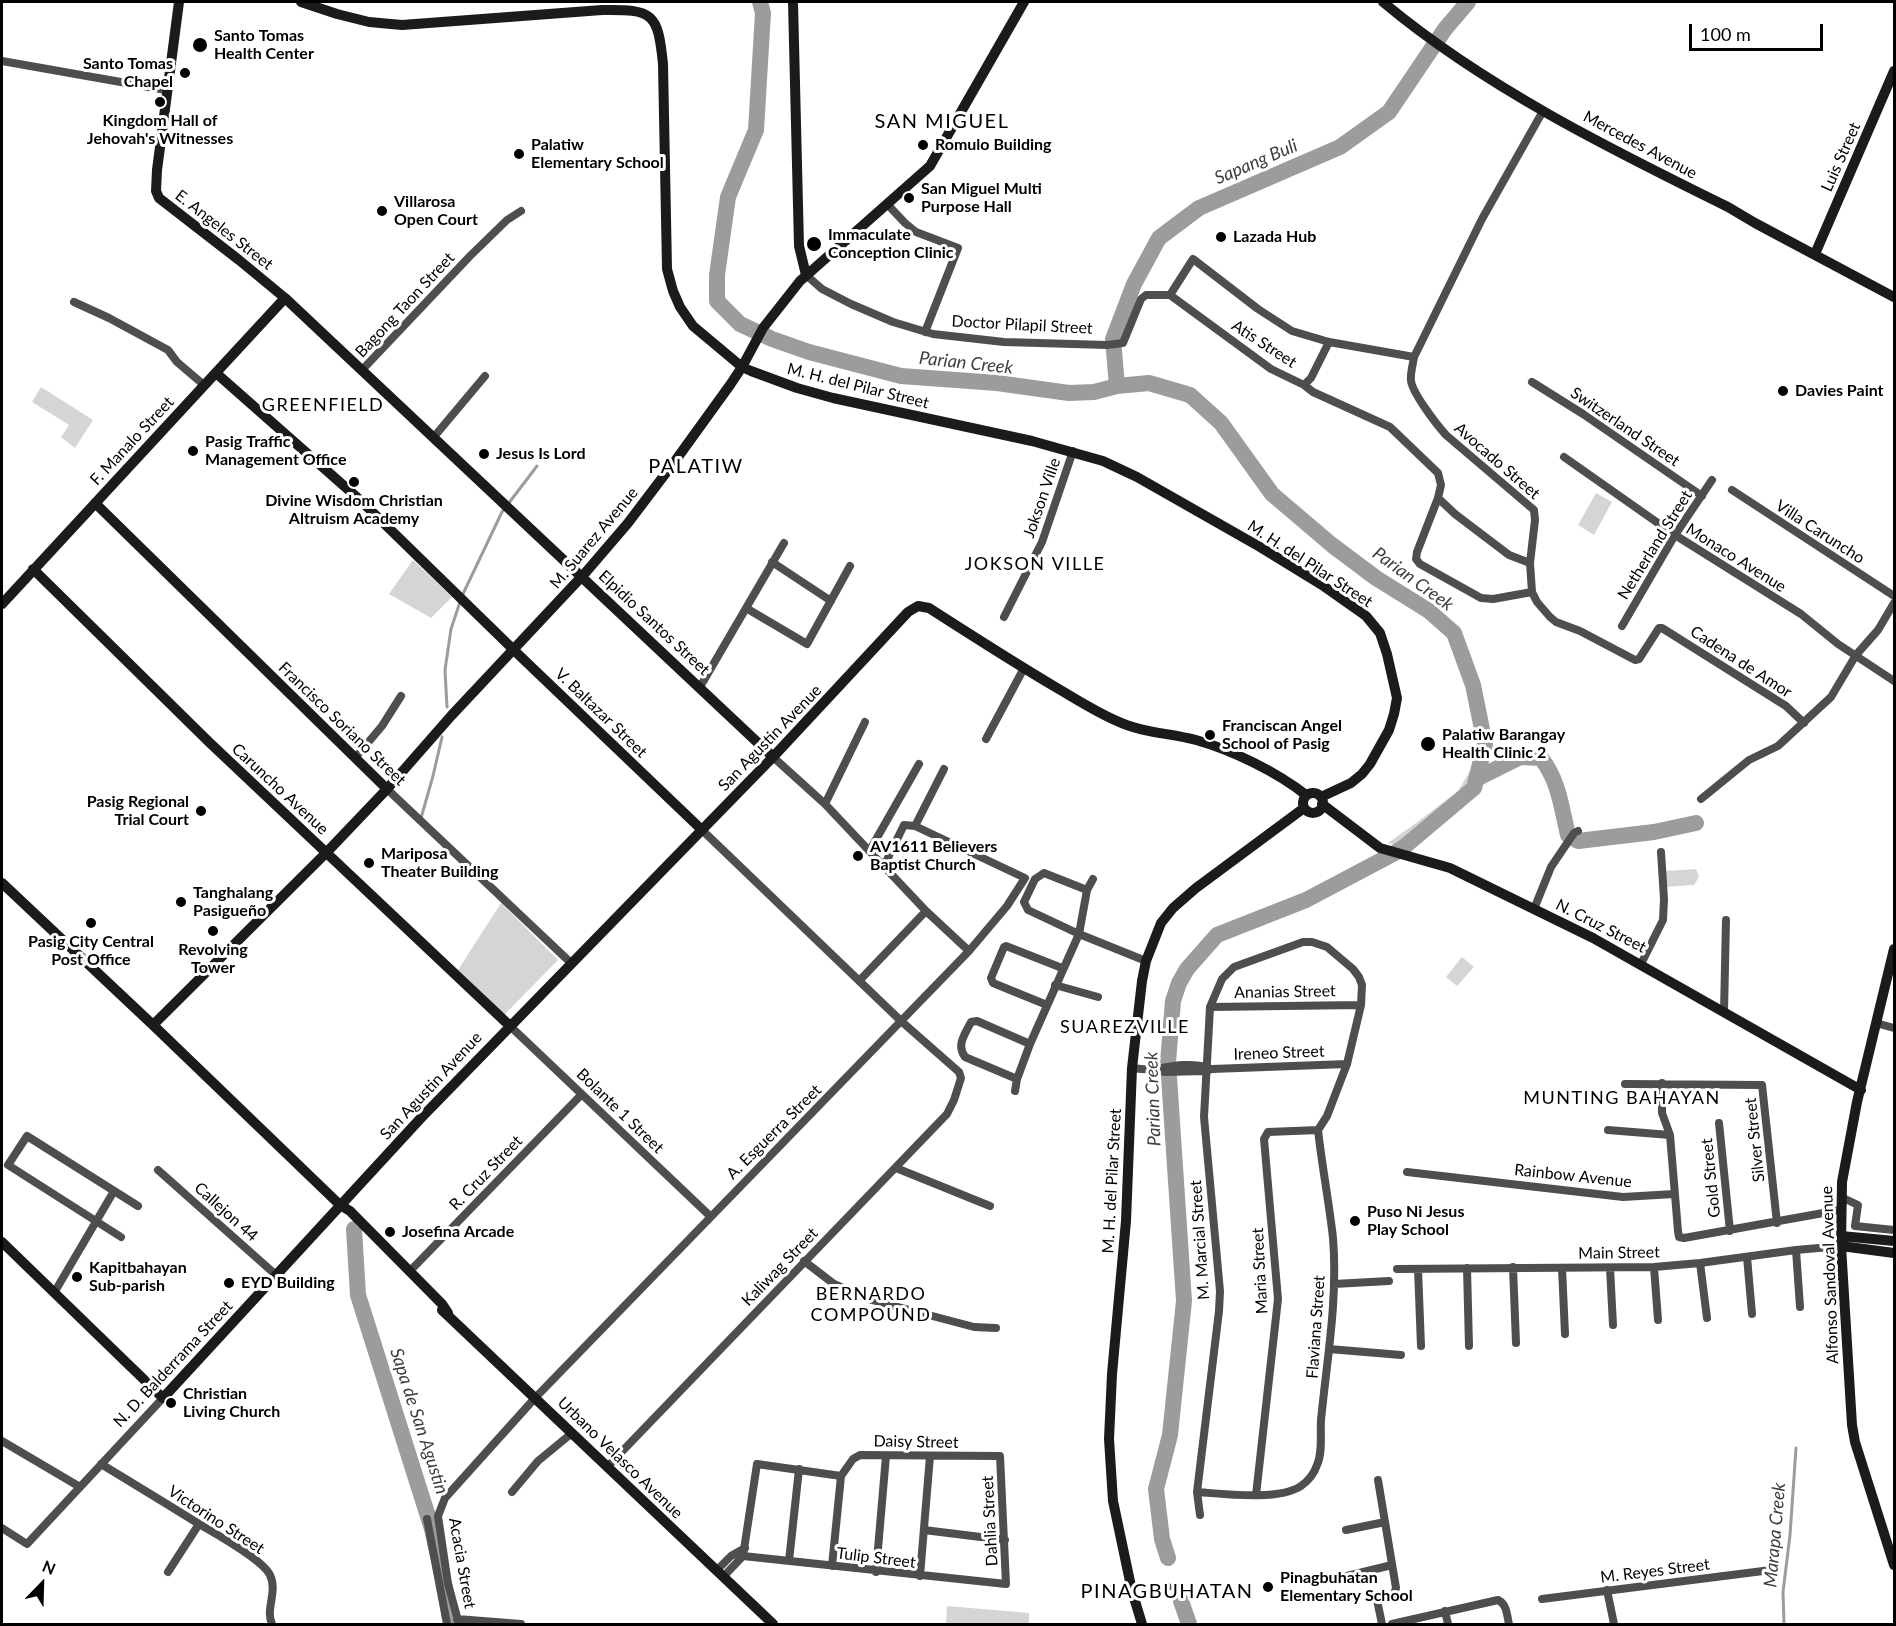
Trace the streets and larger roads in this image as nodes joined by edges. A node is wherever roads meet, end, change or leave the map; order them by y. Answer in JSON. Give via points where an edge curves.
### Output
{"nodes":[{"id":1,"x":179,"y":2,"type":"edge"},
{"id":2,"x":301,"y":2,"type":"edge"},
{"id":3,"x":793,"y":2,"type":"edge"},
{"id":4,"x":1024,"y":2,"type":"edge"},
{"id":5,"x":1383,"y":2,"type":"edge"},
{"id":6,"x":2,"y":61,"type":"edge"},
{"id":7,"x":1894,"y":71,"type":"edge"},
{"id":8,"x":166,"y":90,"type":"junction"},
{"id":9,"x":1543,"y":111,"type":"junction"},
{"id":10,"x":887,"y":204,"type":"junction"},
{"id":11,"x":520,"y":211,"type":"dead end"},
{"id":12,"x":1815,"y":254,"type":"junction"},
{"id":13,"x":806,"y":274,"type":"junction"},
{"id":14,"x":1170,"y":295,"type":"junction"},
{"id":15,"x":1894,"y":297,"type":"edge"},
{"id":16,"x":285,"y":298,"type":"junction"},
{"id":17,"x":74,"y":303,"type":"dead end"},
{"id":18,"x":925,"y":332,"type":"junction"},
{"id":19,"x":1329,"y":342,"type":"junction"},
{"id":20,"x":1414,"y":357,"type":"junction"},
{"id":21,"x":742,"y":367,"type":"junction"},
{"id":22,"x":362,"y":370,"type":"junction"},
{"id":23,"x":216,"y":373,"type":"junction"},
{"id":24,"x":485,"y":376,"type":"dead end"},
{"id":25,"x":1532,"y":382,"type":"dead end"},
{"id":26,"x":1304,"y":385,"type":"junction"},
{"id":27,"x":204,"y":386,"type":"junction"},
{"id":28,"x":433,"y":438,"type":"junction"},
{"id":29,"x":1073,"y":452,"type":"junction"},
{"id":30,"x":1564,"y":457,"type":"dead end"},
{"id":31,"x":1712,"y":480,"type":"dead end"},
{"id":32,"x":1732,"y":490,"type":"dead end"},
{"id":33,"x":1702,"y":496,"type":"junction"},
{"id":34,"x":1438,"y":498,"type":"junction"},
{"id":35,"x":95,"y":503,"type":"junction"},
{"id":36,"x":1675,"y":535,"type":"junction"},
{"id":37,"x":784,"y":543,"type":"dead end"},
{"id":38,"x":772,"y":562,"type":"junction"},
{"id":39,"x":1530,"y":563,"type":"junction"},
{"id":40,"x":850,"y":566,"type":"dead end"},
{"id":41,"x":33,"y":570,"type":"junction"},
{"id":42,"x":582,"y":576,"type":"junction"},
{"id":43,"x":1532,"y":592,"type":"junction"},
{"id":44,"x":1894,"y":596,"type":"edge"},
{"id":45,"x":831,"y":601,"type":"junction"},
{"id":46,"x":1894,"y":603,"type":"edge"},
{"id":47,"x":2,"y":604,"type":"edge"},
{"id":48,"x":746,"y":608,"type":"junction"},
{"id":49,"x":1004,"y":616,"type":"dead end"},
{"id":50,"x":1622,"y":626,"type":"dead end"},
{"id":51,"x":513,"y":650,"type":"junction"},
{"id":52,"x":1856,"y":655,"type":"junction"},
{"id":53,"x":1024,"y":668,"type":"junction"},
{"id":54,"x":1894,"y":681,"type":"edge"},
{"id":55,"x":700,"y":687,"type":"junction"},
{"id":56,"x":401,"y":696,"type":"dead end"},
{"id":57,"x":866,"y":722,"type":"dead end"},
{"id":58,"x":1804,"y":723,"type":"junction"},
{"id":59,"x":986,"y":739,"type":"dead end"},
{"id":60,"x":773,"y":757,"type":"junction"},
{"id":61,"x":355,"y":758,"type":"junction"},
{"id":62,"x":919,"y":764,"type":"dead end"},
{"id":63,"x":944,"y":769,"type":"dead end"},
{"id":64,"x":387,"y":789,"type":"junction"},
{"id":65,"x":1306,"y":795,"type":"junction"},
{"id":66,"x":1701,"y":799,"type":"dead end"},
{"id":67,"x":1322,"y":800,"type":"junction"},
{"id":68,"x":825,"y":804,"type":"junction"},
{"id":69,"x":1304,"y":808,"type":"junction"},
{"id":70,"x":915,"y":826,"type":"junction"},
{"id":71,"x":702,"y":830,"type":"junction"},
{"id":72,"x":1574,"y":834,"type":"dead end"},
{"id":73,"x":870,"y":850,"type":"junction"},
{"id":74,"x":1661,"y":852,"type":"dead end"},
{"id":75,"x":326,"y":853,"type":"junction"},
{"id":76,"x":884,"y":866,"type":"junction"},
{"id":77,"x":1093,"y":879,"type":"dead end"},
{"id":78,"x":2,"y":883,"type":"edge"},
{"id":79,"x":1087,"y":890,"type":"junction"},
{"id":80,"x":1534,"y":909,"type":"junction"},
{"id":81,"x":926,"y":911,"type":"junction"},
{"id":82,"x":1726,"y":920,"type":"dead end"},
{"id":83,"x":1079,"y":934,"type":"junction"},
{"id":84,"x":1894,"y":949,"type":"edge"},
{"id":85,"x":969,"y":951,"type":"junction"},
{"id":86,"x":1146,"y":961,"type":"junction"},
{"id":87,"x":571,"y":963,"type":"junction"},
{"id":88,"x":1641,"y":964,"type":"junction"},
{"id":89,"x":1062,"y":968,"type":"junction"},
{"id":90,"x":859,"y":981,"type":"junction"},
{"id":91,"x":1055,"y":984,"type":"junction"},
{"id":92,"x":1098,"y":997,"type":"dead end"},
{"id":93,"x":1047,"y":1005,"type":"junction"},
{"id":94,"x":1361,"y":1005,"type":"junction"},
{"id":95,"x":1210,"y":1007,"type":"junction"},
{"id":96,"x":1724,"y":1012,"type":"junction"},
{"id":97,"x":901,"y":1021,"type":"junction"},
{"id":98,"x":1876,"y":1023,"type":"junction"},
{"id":99,"x":153,"y":1025,"type":"junction"},
{"id":100,"x":510,"y":1026,"type":"junction"},
{"id":101,"x":1894,"y":1028,"type":"edge"},
{"id":102,"x":1030,"y":1044,"type":"junction"},
{"id":103,"x":1347,"y":1064,"type":"junction"},
{"id":104,"x":1132,"y":1068,"type":"junction"},
{"id":105,"x":1207,"y":1069,"type":"junction"},
{"id":106,"x":961,"y":1078,"type":"joint"},
{"id":107,"x":1017,"y":1079,"type":"junction"},
{"id":108,"x":1662,"y":1083,"type":"junction"},
{"id":109,"x":1625,"y":1084,"type":"dead end"},
{"id":110,"x":1861,"y":1090,"type":"junction"},
{"id":111,"x":1015,"y":1091,"type":"dead end"},
{"id":112,"x":582,"y":1094,"type":"junction"},
{"id":113,"x":1719,"y":1123,"type":"dead end"},
{"id":114,"x":1318,"y":1130,"type":"junction"},
{"id":115,"x":1608,"y":1130,"type":"dead end"},
{"id":116,"x":1670,"y":1135,"type":"junction"},
{"id":117,"x":896,"y":1168,"type":"junction"},
{"id":118,"x":158,"y":1170,"type":"dead end"},
{"id":119,"x":1407,"y":1172,"type":"dead end"},
{"id":120,"x":114,"y":1191,"type":"junction"},
{"id":121,"x":1674,"y":1194,"type":"junction"},
{"id":122,"x":1841,"y":1197,"type":"junction"},
{"id":123,"x":340,"y":1205,"type":"junction"},
{"id":124,"x":138,"y":1206,"type":"dead end"},
{"id":125,"x":990,"y":1206,"type":"dead end"},
{"id":126,"x":1840,"y":1210,"type":"junction"},
{"id":127,"x":710,"y":1216,"type":"junction"},
{"id":128,"x":96,"y":1221,"type":"junction"},
{"id":129,"x":1777,"y":1223,"type":"junction"},
{"id":130,"x":1730,"y":1231,"type":"junction"},
{"id":131,"x":1892,"y":1235,"type":"edge"},
{"id":132,"x":121,"y":1237,"type":"dead end"},
{"id":133,"x":1841,"y":1241,"type":"junction"},
{"id":134,"x":2,"y":1242,"type":"edge"},
{"id":135,"x":1796,"y":1250,"type":"junction"},
{"id":136,"x":1892,"y":1253,"type":"edge"},
{"id":137,"x":1747,"y":1257,"type":"junction"},
{"id":138,"x":804,"y":1261,"type":"junction"},
{"id":139,"x":1700,"y":1263,"type":"junction"},
{"id":140,"x":1654,"y":1267,"type":"junction"},
{"id":141,"x":1467,"y":1268,"type":"junction"},
{"id":142,"x":1513,"y":1268,"type":"junction"},
{"id":143,"x":1562,"y":1268,"type":"junction"},
{"id":144,"x":1610,"y":1268,"type":"junction"},
{"id":145,"x":1397,"y":1269,"type":"dead end"},
{"id":146,"x":1418,"y":1269,"type":"junction"},
{"id":147,"x":410,"y":1271,"type":"junction"},
{"id":148,"x":276,"y":1275,"type":"junction"},
{"id":149,"x":1389,"y":1281,"type":"dead end"},
{"id":150,"x":1334,"y":1284,"type":"junction"},
{"id":151,"x":54,"y":1293,"type":"junction"},
{"id":152,"x":1800,"y":1307,"type":"dead end"},
{"id":153,"x":448,"y":1313,"type":"junction"},
{"id":154,"x":1752,"y":1314,"type":"dead end"},
{"id":155,"x":1707,"y":1318,"type":"dead end"},
{"id":156,"x":1658,"y":1320,"type":"dead end"},
{"id":157,"x":1613,"y":1325,"type":"dead end"},
{"id":158,"x":996,"y":1328,"type":"dead end"},
{"id":159,"x":1565,"y":1334,"type":"dead end"},
{"id":160,"x":1516,"y":1343,"type":"dead end"},
{"id":161,"x":1421,"y":1346,"type":"dead end"},
{"id":162,"x":1469,"y":1346,"type":"dead end"},
{"id":163,"x":1329,"y":1349,"type":"junction"},
{"id":164,"x":1401,"y":1355,"type":"dead end"},
{"id":165,"x":163,"y":1398,"type":"junction"},
{"id":166,"x":535,"y":1398,"type":"junction"},
{"id":167,"x":572,"y":1433,"type":"junction"},
{"id":168,"x":2,"y":1441,"type":"edge"},
{"id":169,"x":886,"y":1456,"type":"junction"},
{"id":170,"x":930,"y":1456,"type":"junction"},
{"id":171,"x":1000,"y":1456,"type":"joint"},
{"id":172,"x":101,"y":1464,"type":"junction"},
{"id":173,"x":607,"y":1467,"type":"junction"},
{"id":174,"x":799,"y":1469,"type":"junction"},
{"id":175,"x":842,"y":1476,"type":"junction"},
{"id":176,"x":1378,"y":1480,"type":"dead end"},
{"id":177,"x":80,"y":1487,"type":"junction"},
{"id":178,"x":512,"y":1492,"type":"dead end"},
{"id":179,"x":1197,"y":1492,"type":"junction"},
{"id":180,"x":1256,"y":1495,"type":"junction"},
{"id":181,"x":1200,"y":1515,"type":"dead end"},
{"id":182,"x":428,"y":1519,"type":"dead end"},
{"id":183,"x":1384,"y":1522,"type":"junction"},
{"id":184,"x":199,"y":1524,"type":"junction"},
{"id":185,"x":2,"y":1528,"type":"edge"},
{"id":186,"x":924,"y":1530,"type":"junction"},
{"id":187,"x":1346,"y":1530,"type":"dead end"},
{"id":188,"x":1005,"y":1540,"type":"junction"},
{"id":189,"x":744,"y":1552,"type":"junction"},
{"id":190,"x":789,"y":1561,"type":"junction"},
{"id":191,"x":1392,"y":1565,"type":"junction"},
{"id":192,"x":1894,"y":1565,"type":"edge"},
{"id":193,"x":832,"y":1566,"type":"junction"},
{"id":194,"x":1771,"y":1570,"type":"dead end"},
{"id":195,"x":168,"y":1572,"type":"dead end"},
{"id":196,"x":876,"y":1572,"type":"junction"},
{"id":197,"x":720,"y":1574,"type":"junction"},
{"id":198,"x":920,"y":1576,"type":"junction"},
{"id":199,"x":1343,"y":1576,"type":"dead end"},
{"id":200,"x":1006,"y":1584,"type":"joint"},
{"id":201,"x":1168,"y":1587,"type":"dead end"},
{"id":202,"x":1607,"y":1590,"type":"junction"},
{"id":203,"x":1133,"y":1597,"type":"junction"},
{"id":204,"x":1542,"y":1599,"type":"dead end"},
{"id":205,"x":1445,"y":1611,"type":"junction"},
{"id":206,"x":458,"y":1622,"type":"edge"},
{"id":207,"x":272,"y":1624,"type":"edge"},
{"id":208,"x":447,"y":1624,"type":"edge"},
{"id":209,"x":521,"y":1624,"type":"edge"},
{"id":210,"x":773,"y":1624,"type":"edge"},
{"id":211,"x":1142,"y":1624,"type":"edge"},
{"id":212,"x":1382,"y":1624,"type":"edge"},
{"id":213,"x":1392,"y":1624,"type":"edge"},
{"id":214,"x":1448,"y":1624,"type":"edge"},
{"id":215,"x":1509,"y":1624,"type":"edge"},
{"id":216,"x":1614,"y":1624,"type":"edge"}],
"edges":[{"from":1,"to":8,"type":"street","name":"E. Angeles Street"},
{"from":2,"to":21,"type":"street","name":"M. H. del Pilar Street","via":[[369,22],[402,25],[619,9],[638,10],[654,20],[661,40],[664,87],[667,268],[680,307],[693,326]]},
{"from":3,"to":13,"type":"street","via":[[799,246]]},
{"from":4,"to":10,"type":"street","name":"M. Suarez Avenue","via":[[930,166]]},
{"from":5,"to":9,"type":"street","name":"Mercedes Avenue","via":[[1442,47]]},
{"from":6,"to":8,"type":"street"},
{"from":7,"to":12,"type":"street","name":"Luis Street"},
{"from":8,"to":16,"type":"street","name":"E. Angeles Street","via":[[156,177],[159,198]]},
{"from":9,"to":12,"type":"street","name":"Mercedes Avenue"},
{"from":9,"to":20,"type":"street","name":"Avocado Street","via":[[1482,219]]},
{"from":10,"to":13,"type":"street","name":"M. Suarez Avenue"},
{"from":10,"to":18,"type":"street","via":[[916,232],[958,248]]},
{"from":11,"to":22,"type":"street","name":"Bagong Taon Street","via":[[483,242]]},
{"from":12,"to":15,"type":"street","name":"Mercedes Avenue"},
{"from":13,"to":18,"type":"street","name":"Doctor Pilapil Street","via":[[822,289],[851,304]]},
{"from":13,"to":21,"type":"street","name":"M. Suarez Avenue","via":[[760,333]]},
{"from":14,"to":18,"type":"street","name":"Doctor Pilapil Street","via":[[1146,295],[1141,299],[1123,343],[1119,344],[1004,342]]},
{"from":14,"to":19,"type":"street","via":[[1193,259],[1292,331]]},
{"from":14,"to":26,"type":"street","name":"Atis Street","via":[[1271,369]]},
{"from":16,"to":22,"type":"street","name":"Elpidio Santos Street"},
{"from":16,"to":23,"type":"street","name":"F. Manalo Street"},
{"from":17,"to":27,"type":"street","via":[[168,350]]},
{"from":19,"to":20,"type":"street"},
{"from":19,"to":26,"type":"street","name":"Atis Street"},
{"from":20,"to":39,"type":"street","name":"Avocado Street","via":[[1411,381],[1438,426],[1534,510]]},
{"from":21,"to":29,"type":"street","name":"M. H. del Pilar Street","via":[[833,398]]},
{"from":21,"to":42,"type":"street","name":"M. Suarez Avenue","via":[[628,524]]},
{"from":22,"to":28,"type":"street","name":"Elpidio Santos Street"},
{"from":23,"to":27,"type":"street","name":"F. Manalo Street"},
{"from":23,"to":51,"type":"street","name":"V. Baltazar Street","via":[[360,500]]},
{"from":24,"to":28,"type":"street"},
{"from":25,"to":33,"type":"street","name":"Switzerland Street"},
{"from":26,"to":34,"type":"street","via":[[1390,427],[1438,473]]},
{"from":27,"to":35,"type":"street","name":"F. Manalo Street"},
{"from":28,"to":42,"type":"street","name":"Elpidio Santos Street"},
{"from":29,"to":49,"type":"street","name":"Jokson Ville","via":[[1042,542]]},
{"from":29,"to":67,"type":"street","name":"M. H. del Pilar Street","via":[[1137,477],[1260,547],[1366,616],[1380,633],[1396,698],[1389,730],[1357,780]]},
{"from":30,"to":36,"type":"street","name":"Monaco Avenue"},
{"from":31,"to":33,"type":"street","name":"Netherland Street"},
{"from":32,"to":44,"type":"street","name":"Villa Caruncho"},
{"from":33,"to":36,"type":"street","name":"Netherland Street"},
{"from":34,"to":39,"type":"street","via":[[1509,555]]},
{"from":34,"to":43,"type":"street","via":[[1417,550],[1420,564],[1481,598]]},
{"from":35,"to":41,"type":"street","name":"F. Manalo Street"},
{"from":35,"to":61,"type":"street","name":"Francisco Soriano Street"},
{"from":36,"to":50,"type":"street","name":"Netherland Street"},
{"from":36,"to":52,"type":"street","name":"Monaco Avenue","via":[[1801,614]]},
{"from":37,"to":38,"type":"street"},
{"from":38,"to":45,"type":"street"},
{"from":38,"to":48,"type":"street"},
{"from":39,"to":43,"type":"street","name":"Avocado Street"},
{"from":40,"to":45,"type":"street"},
{"from":41,"to":47,"type":"street","name":"F. Manalo Street"},
{"from":41,"to":75,"type":"street","name":"Caruncho Avenue"},
{"from":42,"to":51,"type":"street","name":"M. Suarez Avenue"},
{"from":42,"to":55,"type":"street","name":"Elpidio Santos Street"},
{"from":43,"to":58,"type":"street","name":"Cadena de Amor","via":[[1557,621],[1637,660],[1660,627],[1786,706]]},
{"from":45,"to":48,"type":"street","via":[[807,644]]},
{"from":46,"to":52,"type":"street","via":[[1878,630]]},
{"from":48,"to":55,"type":"street"},
{"from":51,"to":64,"type":"street","name":"M. Suarez Avenue"},
{"from":51,"to":71,"type":"street","name":"V. Baltazar Street"},
{"from":52,"to":54,"type":"street","name":"Monaco Avenue"},
{"from":52,"to":58,"type":"street","via":[[1831,697]]},
{"from":53,"to":59,"type":"street"},
{"from":53,"to":60,"type":"street","name":"San Agustin Avenue","via":[[929,608],[918,606],[908,612]]},
{"from":53,"to":65,"type":"street","name":"San Agustin Avenue","via":[[1115,720],[1209,744],[1273,773]]},
{"from":55,"to":60,"type":"street","name":"Elpidio Santos Street"},
{"from":56,"to":61,"type":"street"},
{"from":57,"to":68,"type":"street"},
{"from":58,"to":66,"type":"street","via":[[1778,746],[1749,760]]},
{"from":60,"to":68,"type":"street","name":"Elpidio Santos Street"},
{"from":60,"to":71,"type":"street","name":"San Agustin Avenue"},
{"from":61,"to":64,"type":"street","name":"Francisco Soriano Street"},
{"from":62,"to":73,"type":"street"},
{"from":63,"to":70,"type":"street"},
{"from":64,"to":75,"type":"street","name":"M. Suarez Avenue"},
{"from":64,"to":87,"type":"street","name":"Francisco Soriano Street"},
{"from":65,"to":67,"type":"street","via":[[1312,793]]},
{"from":65,"to":69,"type":"street"},
{"from":67,"to":69,"type":"street","via":[[1317,812]]},
{"from":67,"to":80,"type":"street","name":"N. Cruz Street","via":[[1384,850],[1450,868]]},
{"from":68,"to":73,"type":"street","name":"Elpidio Santos Street"},
{"from":69,"to":86,"type":"street","name":"M. H. del Pilar Street","via":[[1173,908],[1161,923]]},
{"from":70,"to":76,"type":"street","via":[[904,825]]},
{"from":70,"to":85,"type":"street","name":"A. Esguerra Street","via":[[1025,878]]},
{"from":71,"to":87,"type":"street","name":"San Agustin Avenue"},
{"from":71,"to":90,"type":"street","name":"V. Baltazar Street"},
{"from":72,"to":80,"type":"street","via":[[1551,867]]},
{"from":73,"to":76,"type":"street","name":"Elpidio Santos Street"},
{"from":74,"to":88,"type":"street","via":[[1663,920]]},
{"from":75,"to":99,"type":"street","name":"M. Suarez Avenue"},
{"from":75,"to":100,"type":"street","name":"Caruncho Avenue"},
{"from":76,"to":81,"type":"street","name":"Elpidio Santos Street"},
{"from":77,"to":79,"type":"street"},
{"from":78,"to":99,"type":"street"},
{"from":79,"to":83,"type":"street"},
{"from":79,"to":83,"type":"street","via":[[1044,873],[1035,879],[1024,902],[1028,910]]},
{"from":80,"to":88,"type":"street","name":"N. Cruz Street"},
{"from":81,"to":85,"type":"street","name":"Elpidio Santos Street"},
{"from":81,"to":90,"type":"street"},
{"from":82,"to":96,"type":"street"},
{"from":83,"to":86,"type":"street"},
{"from":83,"to":89,"type":"street"},
{"from":84,"to":98,"type":"street","name":"Alfonso Sandoval Avenue"},
{"from":85,"to":97,"type":"street","name":"A. Esguerra Street"},
{"from":86,"to":104,"type":"street","name":"M. H. del Pilar Street"},
{"from":87,"to":100,"type":"street","name":"San Agustin Avenue"},
{"from":88,"to":96,"type":"street","name":"N. Cruz Street"},
{"from":89,"to":91,"type":"street"},
{"from":89,"to":93,"type":"street","via":[[1006,946],[991,978],[993,983]]},
{"from":90,"to":97,"type":"street","name":"V. Baltazar Street"},
{"from":91,"to":92,"type":"street"},
{"from":91,"to":93,"type":"street"},
{"from":93,"to":102,"type":"street"},
{"from":94,"to":95,"type":"street","name":"Ananias Street"},
{"from":94,"to":95,"type":"street","name":"M. Marcial Street","via":[[1361,981],[1353,969],[1327,947],[1312,942],[1295,944],[1233,967],[1222,979]]},
{"from":94,"to":103,"type":"street"},
{"from":95,"to":105,"type":"street","name":"M. Marcial Street"},
{"from":96,"to":110,"type":"street","name":"N. Cruz Street"},
{"from":97,"to":106,"type":"street","name":"V. Baltazar Street"},
{"from":97,"to":127,"type":"street","name":"A. Esguerra Street"},
{"from":98,"to":101,"type":"street"},
{"from":98,"to":110,"type":"street","name":"Alfonso Sandoval Avenue"},
{"from":99,"to":123,"type":"street"},
{"from":100,"to":112,"type":"street","name":"Bolante 1 Street"},
{"from":100,"to":123,"type":"street","name":"San Agustin Avenue"},
{"from":102,"to":107,"type":"street"},
{"from":102,"to":107,"type":"street","via":[[977,1021],[971,1022],[960,1045],[966,1057]]},
{"from":103,"to":105,"type":"street","name":"Ireneo Street"},
{"from":103,"to":114,"type":"street"},
{"from":104,"to":105,"type":"street","name":"Ireneo Street"},
{"from":104,"to":203,"type":"street","name":"M. H. del Pilar Street","via":[[1126,1221],[1109,1439],[1113,1501]]},
{"from":105,"to":179,"type":"street","name":"M. Marcial Street","via":[[1204,1117],[1220,1291]]},
{"from":106,"to":117,"type":"street","name":"Kaliwag Street","via":[[947,1114]]},
{"from":107,"to":111,"type":"street"},
{"from":108,"to":109,"type":"street","name":"Silver Street"},
{"from":108,"to":116,"type":"street","via":[[1662,1113]]},
{"from":108,"to":129,"type":"street","name":"Silver Street","via":[[1762,1085]]},
{"from":110,"to":122,"type":"street","name":"Alfonso Sandoval Avenue","via":[[1843,1167]]},
{"from":112,"to":127,"type":"street","name":"Bolante 1 Street"},
{"from":112,"to":147,"type":"street","name":"R. Cruz Street"},
{"from":113,"to":130,"type":"street","name":"Gold Street"},
{"from":114,"to":150,"type":"street","name":"Flaviana Street","via":[[1333,1239]]},
{"from":114,"to":180,"type":"street","name":"Maria Street","via":[[1268,1132],[1264,1139],[1278,1299]]},
{"from":115,"to":116,"type":"street"},
{"from":116,"to":121,"type":"street"},
{"from":117,"to":125,"type":"street"},
{"from":117,"to":138,"type":"street","name":"Kaliwag Street"},
{"from":118,"to":148,"type":"street","name":"Callejon 44"},
{"from":119,"to":121,"type":"street","name":"Rainbow Avenue","via":[[1623,1197]]},
{"from":120,"to":124,"type":"street"},
{"from":120,"to":128,"type":"street"},
{"from":120,"to":128,"type":"street","via":[[27,1136],[8,1165]]},
{"from":121,"to":130,"type":"street","via":[[1679,1237]]},
{"from":122,"to":126,"type":"street","name":"Alfonso Sandoval Avenue"},
{"from":122,"to":131,"type":"street","via":[[1858,1205],[1855,1226]]},
{"from":123,"to":147,"type":"street","name":"Urbano Velasco Avenue"},
{"from":123,"to":148,"type":"street","name":"N. D. Balderrama Street"},
{"from":123,"to":153,"type":"street","name":"Urbano Velasco Avenue"},
{"from":126,"to":129,"type":"street"},
{"from":126,"to":133,"type":"street","name":"Alfonso Sandoval Avenue"},
{"from":127,"to":166,"type":"street","name":"A. Esguerra Street"},
{"from":128,"to":132,"type":"street"},
{"from":128,"to":151,"type":"street"},
{"from":129,"to":130,"type":"street"},
{"from":131,"to":133,"type":"street"},
{"from":131,"to":136,"type":"street"},
{"from":133,"to":135,"type":"street","name":"Main Street"},
{"from":133,"to":136,"type":"street"},
{"from":133,"to":192,"type":"street","name":"Alfonso Sandoval Avenue","via":[[1851,1425]]},
{"from":134,"to":151,"type":"street"},
{"from":135,"to":137,"type":"street","name":"Main Street"},
{"from":135,"to":152,"type":"street"},
{"from":137,"to":139,"type":"street","name":"Main Street"},
{"from":137,"to":154,"type":"street"},
{"from":138,"to":158,"type":"street","via":[[854,1294],[974,1327]]},
{"from":138,"to":173,"type":"street","name":"Kaliwag Street"},
{"from":139,"to":140,"type":"street","name":"Main Street"},
{"from":139,"to":155,"type":"street"},
{"from":140,"to":144,"type":"street","name":"Main Street"},
{"from":140,"to":156,"type":"street"},
{"from":141,"to":142,"type":"street","name":"Main Street"},
{"from":141,"to":146,"type":"street","name":"Main Street"},
{"from":141,"to":162,"type":"street"},
{"from":142,"to":143,"type":"street","name":"Main Street"},
{"from":142,"to":160,"type":"street"},
{"from":143,"to":144,"type":"street","name":"Main Street"},
{"from":143,"to":159,"type":"street"},
{"from":144,"to":157,"type":"street"},
{"from":145,"to":146,"type":"street","name":"Main Street"},
{"from":146,"to":161,"type":"street"},
{"from":147,"to":153,"type":"street","name":"Urbano Velasco Avenue"},
{"from":148,"to":165,"type":"street","name":"N. D. Balderrama Street"},
{"from":149,"to":150,"type":"street"},
{"from":150,"to":163,"type":"street","name":"Flaviana Street"},
{"from":151,"to":165,"type":"street"},
{"from":153,"to":166,"type":"street","name":"Urbano Velasco Avenue"},
{"from":163,"to":164,"type":"street"},
{"from":163,"to":180,"type":"street","name":"Flaviana Street","via":[[1317,1466],[1307,1481],[1294,1490]]},
{"from":165,"to":172,"type":"street","name":"N. D. Balderrama Street"},
{"from":166,"to":167,"type":"street","name":"Urbano Velasco Avenue"},
{"from":166,"to":206,"type":"street","name":"Acacia Street","via":[[445,1498],[440,1509],[448,1584]]},
{"from":167,"to":173,"type":"street","name":"Urbano Velasco Avenue"},
{"from":167,"to":178,"type":"street","via":[[538,1461]]},
{"from":168,"to":177,"type":"street"},
{"from":169,"to":170,"type":"street","name":"Daisy Street"},
{"from":169,"to":175,"type":"street","name":"Daisy Street","via":[[860,1455],[852,1459]]},
{"from":169,"to":196,"type":"street"},
{"from":170,"to":171,"type":"street","name":"Daisy Street"},
{"from":170,"to":186,"type":"street"},
{"from":171,"to":188,"type":"street","name":"Dahlia Street"},
{"from":172,"to":177,"type":"street","name":"N. D. Balderrama Street"},
{"from":172,"to":184,"type":"street","name":"Victorino Street"},
{"from":173,"to":197,"type":"street","name":"Urbano Velasco Avenue"},
{"from":174,"to":175,"type":"street"},
{"from":174,"to":189,"type":"street","via":[[757,1464]]},
{"from":174,"to":190,"type":"street"},
{"from":175,"to":193,"type":"street"},
{"from":176,"to":183,"type":"street"},
{"from":177,"to":185,"type":"street","name":"N. D. Balderrama Street","via":[[27,1544]]},
{"from":179,"to":180,"type":"street","name":"Flaviana Street"},
{"from":179,"to":181,"type":"street","name":"M. Marcial Street"},
{"from":182,"to":208,"type":"street"},
{"from":183,"to":187,"type":"street"},
{"from":183,"to":191,"type":"street"},
{"from":184,"to":195,"type":"street"},
{"from":184,"to":207,"type":"street","name":"Victorino Street","via":[[267,1570],[273,1591]]},
{"from":186,"to":188,"type":"street"},
{"from":186,"to":198,"type":"street"},
{"from":188,"to":200,"type":"street","name":"Dahlia Street"},
{"from":189,"to":190,"type":"street","name":"Tulip Street"},
{"from":189,"to":197,"type":"street","via":[[731,1556]]},
{"from":190,"to":193,"type":"street","name":"Tulip Street"},
{"from":191,"to":199,"type":"street"},
{"from":191,"to":212,"type":"street","via":[[1396,1592],[1377,1601]]},
{"from":193,"to":196,"type":"street","name":"Tulip Street"},
{"from":194,"to":202,"type":"street","name":"M. Reyes Street"},
{"from":196,"to":198,"type":"street","name":"Tulip Street"},
{"from":197,"to":210,"type":"street","name":"Urbano Velasco Avenue"},
{"from":198,"to":200,"type":"street","name":"Tulip Street"},
{"from":201,"to":203,"type":"street"},
{"from":202,"to":204,"type":"street","name":"M. Reyes Street"},
{"from":202,"to":216,"type":"street"},
{"from":203,"to":211,"type":"street","name":"M. H. del Pilar Street"},
{"from":205,"to":213,"type":"street"},
{"from":205,"to":214,"type":"street"},
{"from":205,"to":215,"type":"street","via":[[1498,1600],[1505,1606]]},
{"from":206,"to":209,"type":"street"}]}
